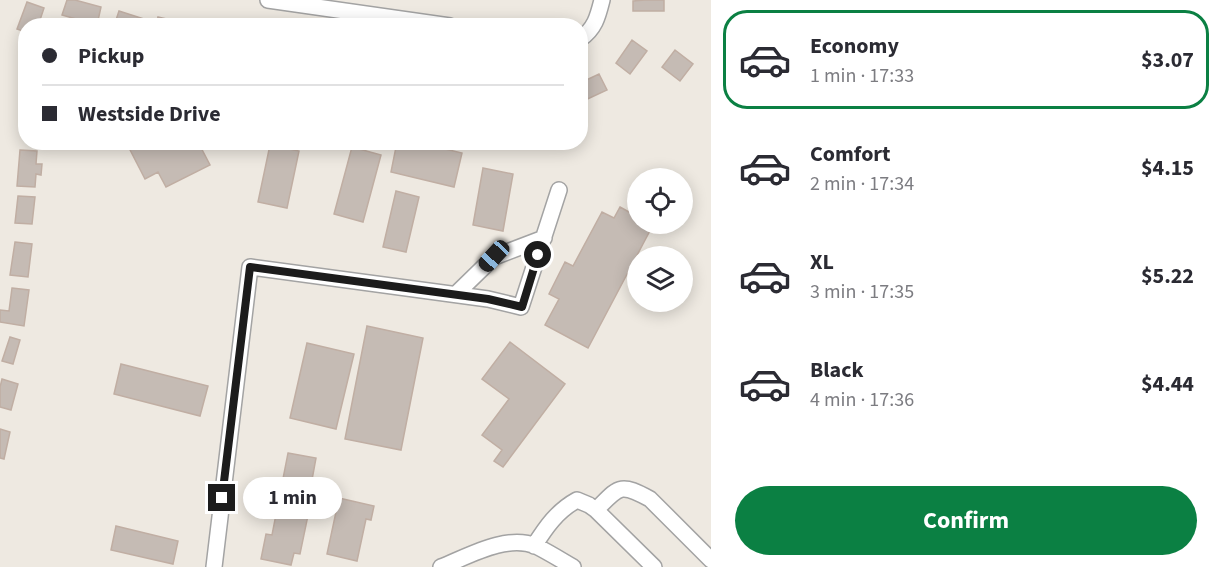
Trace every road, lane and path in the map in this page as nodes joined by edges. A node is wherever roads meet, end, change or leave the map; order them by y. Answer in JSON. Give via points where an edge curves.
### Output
{"nodes":[{"id":1,"x":268,"y":0,"type":"edge"},
{"id":2,"x":602,"y":0,"type":"edge"},
{"id":3,"x":333,"y":5,"type":"edge"},
{"id":4,"x":405,"y":18,"type":"edge"},
{"id":5,"x":588,"y":32,"type":"edge"},
{"id":6,"x":559,"y":190,"type":"dead end"},
{"id":7,"x":544,"y":238,"type":"junction"},
{"id":8,"x":456,"y":294,"type":"junction"},
{"id":9,"x":596,"y":510,"type":"junction"},
{"id":10,"x":534,"y":546,"type":"junction"},
{"id":11,"x":711,"y":560,"type":"edge"},
{"id":12,"x":214,"y":567,"type":"edge"},
{"id":13,"x":441,"y":567,"type":"edge"},
{"id":14,"x":573,"y":567,"type":"edge"},
{"id":15,"x":654,"y":567,"type":"edge"}],
"edges":[{"from":1,"to":3,"type":"street"},
{"from":2,"to":5,"type":"street","via":[[596,24]]},
{"from":3,"to":4,"type":"street"},
{"from":6,"to":7,"type":"street"},
{"from":7,"to":8,"type":"street","via":[[494,256]]},
{"from":7,"to":8,"type":"street","via":[[522,307]]},
{"from":8,"to":12,"type":"street","via":[[250,267]]},
{"from":9,"to":10,"type":"street","via":[[577,500],[564,507]]},
{"from":9,"to":11,"type":"street","via":[[616,490],[627,488],[650,499]]},
{"from":9,"to":15,"type":"street"},
{"from":10,"to":13,"type":"street","via":[[513,542]]},
{"from":10,"to":14,"type":"street"}]}
